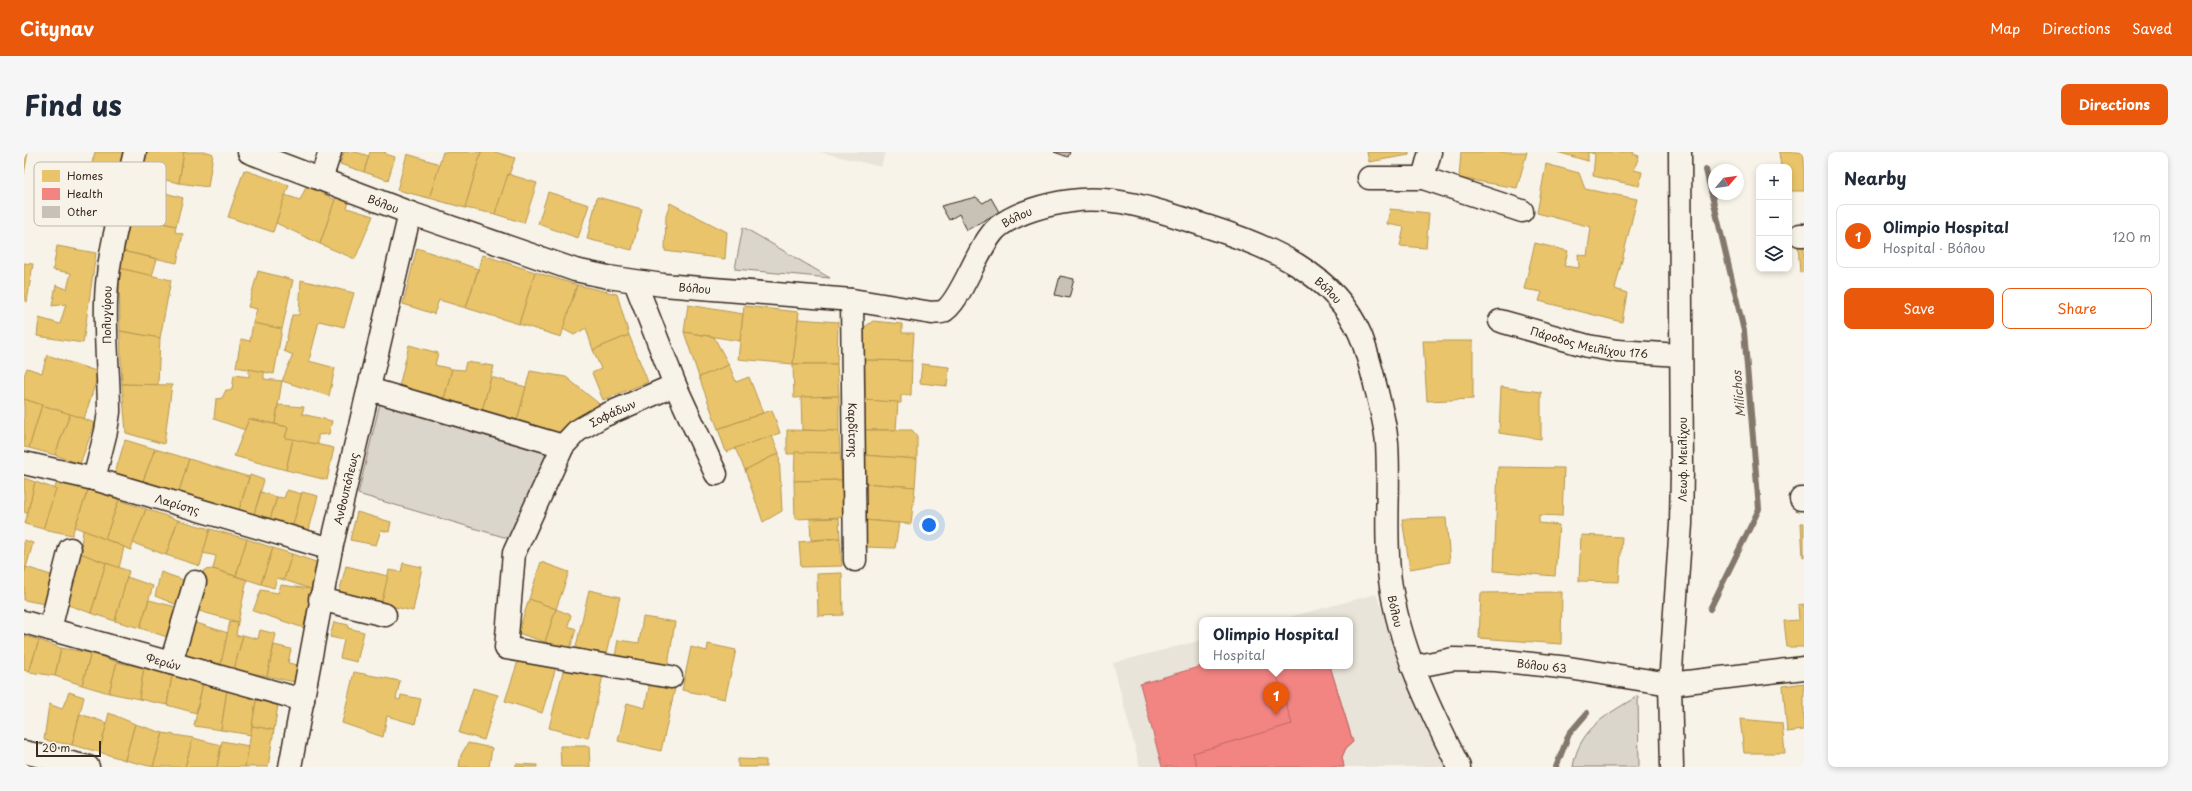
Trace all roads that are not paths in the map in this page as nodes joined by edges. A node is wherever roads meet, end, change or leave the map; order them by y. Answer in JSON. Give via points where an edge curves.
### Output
{"nodes":[{"id":1,"x":135,"y":152,"type":"edge"},
{"id":2,"x":249,"y":152,"type":"edge"},
{"id":3,"x":330,"y":152,"type":"edge"},
{"id":4,"x":1430,"y":152,"type":"edge"},
{"id":5,"x":1680,"y":152,"type":"edge"},
{"id":6,"x":133,"y":162,"type":"edge"},
{"id":7,"x":1368,"y":178,"type":"dead end"},
{"id":8,"x":1423,"y":178,"type":"junction"},
{"id":9,"x":321,"y":179,"type":"junction"},
{"id":10,"x":1522,"y":211,"type":"dead end"},
{"id":11,"x":410,"y":213,"type":"junction"},
{"id":12,"x":117,"y":226,"type":"edge"},
{"id":13,"x":635,"y":282,"type":"junction"},
{"id":14,"x":852,"y":300,"type":"junction"},
{"id":15,"x":1500,"y":321,"type":"dead end"},
{"id":16,"x":1680,"y":355,"type":"junction"},
{"id":17,"x":675,"y":385,"type":"junction"},
{"id":18,"x":369,"y":389,"type":"junction"},
{"id":19,"x":563,"y":446,"type":"junction"},
{"id":20,"x":24,"y":463,"type":"edge"},
{"id":21,"x":716,"y":474,"type":"dead end"},
{"id":22,"x":94,"y":480,"type":"junction"},
{"id":23,"x":70,"y":549,"type":"dead end"},
{"id":24,"x":331,"y":549,"type":"junction"},
{"id":25,"x":855,"y":560,"type":"dead end"},
{"id":26,"x":195,"y":582,"type":"dead end"},
{"id":27,"x":320,"y":599,"type":"junction"},
{"id":28,"x":385,"y":615,"type":"dead end"},
{"id":29,"x":24,"y":622,"type":"edge"},
{"id":30,"x":50,"y":629,"type":"junction"},
{"id":31,"x":171,"y":663,"type":"junction"},
{"id":32,"x":1413,"y":667,"type":"junction"},
{"id":33,"x":1804,"y":668,"type":"edge"},
{"id":34,"x":671,"y":677,"type":"dead end"},
{"id":35,"x":1670,"y":684,"type":"junction"},
{"id":36,"x":303,"y":700,"type":"junction"},
{"id":37,"x":24,"y":752,"type":"edge"},
{"id":38,"x":88,"y":767,"type":"edge"},
{"id":39,"x":290,"y":767,"type":"edge"},
{"id":40,"x":1459,"y":767,"type":"edge"},
{"id":41,"x":1672,"y":767,"type":"edge"}],
"edges":[{"from":1,"to":6,"type":"street","name":"Πολυγύρου"},
{"from":2,"to":9,"type":"street","name":"Βόλου"},
{"from":3,"to":9,"type":"street"},
{"from":4,"to":8,"type":"street"},
{"from":5,"to":16,"type":"street","name":"Λεωφ. Μειλίχου"},
{"from":7,"to":8,"type":"street"},
{"from":8,"to":10,"type":"street"},
{"from":9,"to":11,"type":"street","name":"Βόλου"},
{"from":11,"to":13,"type":"street","name":"Βόλου","via":[[575,270]]},
{"from":11,"to":18,"type":"street","name":"Ανθουπόλεως"},
{"from":12,"to":22,"type":"street","name":"Πολυγύρου","via":[[108,269],[106,296],[109,412]]},
{"from":13,"to":14,"type":"street","name":"Βόλου"},
{"from":13,"to":17,"type":"street"},
{"from":14,"to":25,"type":"street","name":"Καρδίτσης"},
{"from":14,"to":32,"type":"street","name":"Βόλου","via":[[932,313],[942,312],[952,303],[980,250],[999,226],[1028,212],[1069,201],[1092,199],[1141,207],[1221,230],[1304,268],[1327,288],[1349,315],[1361,335],[1370,364],[1386,442],[1386,540],[1390,580]]},
{"from":15,"to":16,"type":"street","name":"Πάροδος Μειλίχου 176","via":[[1588,346],[1617,351]]},
{"from":16,"to":35,"type":"street","name":"Λεωφ. Μειλίχου","via":[[1681,524]]},
{"from":17,"to":19,"type":"street","name":"Σοφάδων","via":[[603,416],[577,431]]},
{"from":17,"to":21,"type":"street"},
{"from":18,"to":19,"type":"street"},
{"from":18,"to":24,"type":"street","name":"Ανθουπόλεως"},
{"from":19,"to":34,"type":"street","name":"Σοφάδων","via":[[514,553],[506,648]]},
{"from":20,"to":22,"type":"street","name":"Λαρίσης"},
{"from":22,"to":24,"type":"street","name":"Λαρίσης"},
{"from":23,"to":30,"type":"street"},
{"from":24,"to":27,"type":"street","name":"Ανθουπόλεως"},
{"from":26,"to":31,"type":"street"},
{"from":27,"to":28,"type":"street"},
{"from":27,"to":36,"type":"street","name":"Ανθουπόλεως"},
{"from":29,"to":30,"type":"street","name":"Φερών"},
{"from":30,"to":31,"type":"street","name":"Φερών"},
{"from":31,"to":36,"type":"street","name":"Φερών"},
{"from":32,"to":35,"type":"street","name":"Βόλου 63","via":[[1453,659],[1496,660],[1547,665]]},
{"from":32,"to":40,"type":"street","name":"Βόλου"},
{"from":33,"to":35,"type":"street","name":"Βόλου 63"},
{"from":35,"to":41,"type":"street","name":"Λεωφ. Μειλίχου"},
{"from":36,"to":39,"type":"street","name":"Ανθουπόλεως"},
{"from":37,"to":38,"type":"street"}]}
